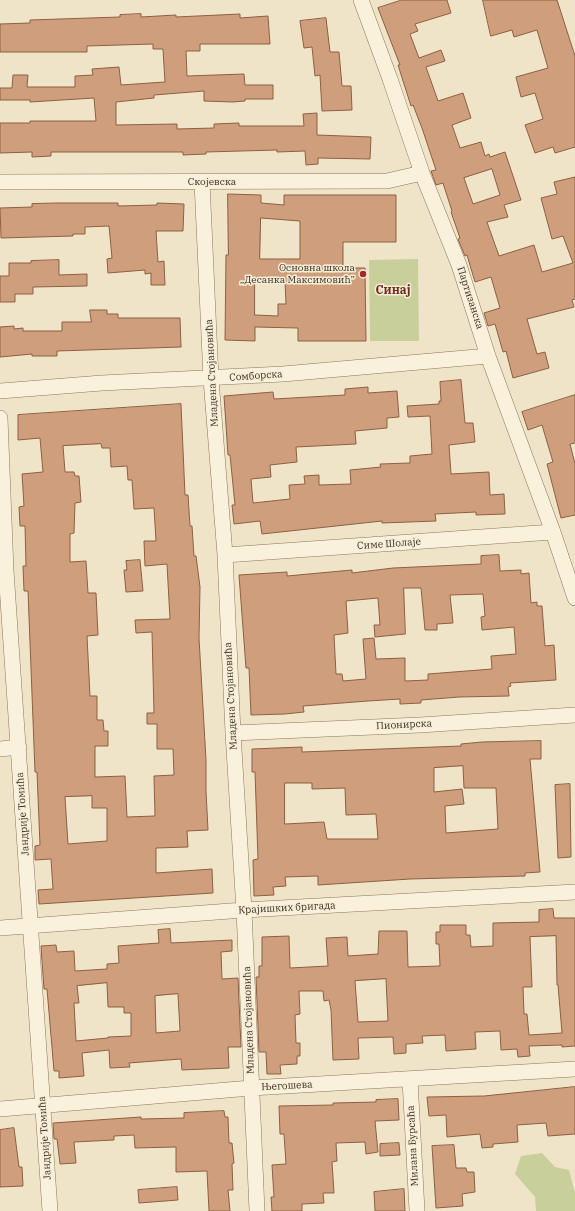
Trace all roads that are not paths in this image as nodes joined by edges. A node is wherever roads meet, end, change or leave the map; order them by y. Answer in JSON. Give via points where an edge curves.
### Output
{"nodes":[{"id":1,"x":361,"y":0,"type":"edge"},
{"id":2,"x":422,"y":173,"type":"junction"},
{"id":3,"x":0,"y":182,"type":"edge"},
{"id":4,"x":202,"y":182,"type":"junction"},
{"id":5,"x":488,"y":356,"type":"junction"},
{"id":6,"x":211,"y":379,"type":"junction"},
{"id":7,"x":0,"y":391,"type":"edge"},
{"id":8,"x":0,"y":418,"type":"edge"},
{"id":9,"x":553,"y":532,"type":"junction"},
{"id":10,"x":225,"y":555,"type":"junction"},
{"id":11,"x":3,"y":571,"type":"edge"},
{"id":12,"x":575,"y":598,"type":"edge"},
{"id":13,"x":575,"y":715,"type":"edge"},
{"id":14,"x":233,"y":732,"type":"junction"},
{"id":15,"x":19,"y":748,"type":"junction"},
{"id":16,"x":0,"y":749,"type":"edge"},
{"id":17,"x":575,"y":892,"type":"edge"},
{"id":18,"x":244,"y":910,"type":"junction"},
{"id":19,"x":31,"y":926,"type":"junction"},
{"id":20,"x":0,"y":928,"type":"edge"},
{"id":21,"x":575,"y":1069,"type":"edge"},
{"id":22,"x":410,"y":1080,"type":"junction"},
{"id":23,"x":252,"y":1088,"type":"junction"},
{"id":24,"x":42,"y":1106,"type":"junction"},
{"id":25,"x":0,"y":1109,"type":"edge"},
{"id":26,"x":50,"y":1211,"type":"edge"},
{"id":27,"x":257,"y":1211,"type":"edge"},
{"id":28,"x":417,"y":1211,"type":"edge"}],
"edges":[{"from":1,"to":2,"type":"street","name":"Партизанска"},
{"from":2,"to":4,"type":"street","name":"Скојевска","via":[[387,181]]},
{"from":2,"to":5,"type":"street","name":"Партизанска","via":[[459,265]]},
{"from":3,"to":4,"type":"street","name":"Скојевска"},
{"from":4,"to":6,"type":"street","name":"Младена Стојановића"},
{"from":5,"to":6,"type":"street","name":"Сомборска"},
{"from":5,"to":9,"type":"street","name":"Партизанска"},
{"from":6,"to":7,"type":"street","name":"Сомборска","via":[[102,383]]},
{"from":6,"to":10,"type":"street","name":"Младена Стојановића"},
{"from":8,"to":11,"type":"street","name":"Јандрије Томића"},
{"from":9,"to":10,"type":"street","name":"Симе Шолаје"},
{"from":9,"to":12,"type":"street","name":"Партизанска"},
{"from":10,"to":14,"type":"street","name":"Младена Стојановића"},
{"from":11,"to":15,"type":"street","name":"Јандрије Томића"},
{"from":13,"to":14,"type":"street","name":"Пионирска","via":[[420,725]]},
{"from":14,"to":18,"type":"street","name":"Младена Стојановића"},
{"from":15,"to":16,"type":"street"},
{"from":15,"to":19,"type":"street","name":"Јандрије Томића"},
{"from":17,"to":18,"type":"street","name":"Крајишких бригада"},
{"from":18,"to":19,"type":"street","name":"Крајишких бригада"},
{"from":18,"to":23,"type":"street","name":"Младена Стојановића"},
{"from":19,"to":20,"type":"street","name":"Крајишких бригада"},
{"from":19,"to":24,"type":"street","name":"Јандрије Томића"},
{"from":21,"to":22,"type":"street","name":"Његошева"},
{"from":22,"to":23,"type":"street","name":"Његошева"},
{"from":22,"to":28,"type":"street","name":"Милана Бурсаћа"},
{"from":23,"to":24,"type":"street","name":"Његошева"},
{"from":23,"to":27,"type":"street","name":"Младена Стојановића"},
{"from":24,"to":25,"type":"street","name":"Његошева"},
{"from":24,"to":26,"type":"street","name":"Јандрије Томића"}]}
